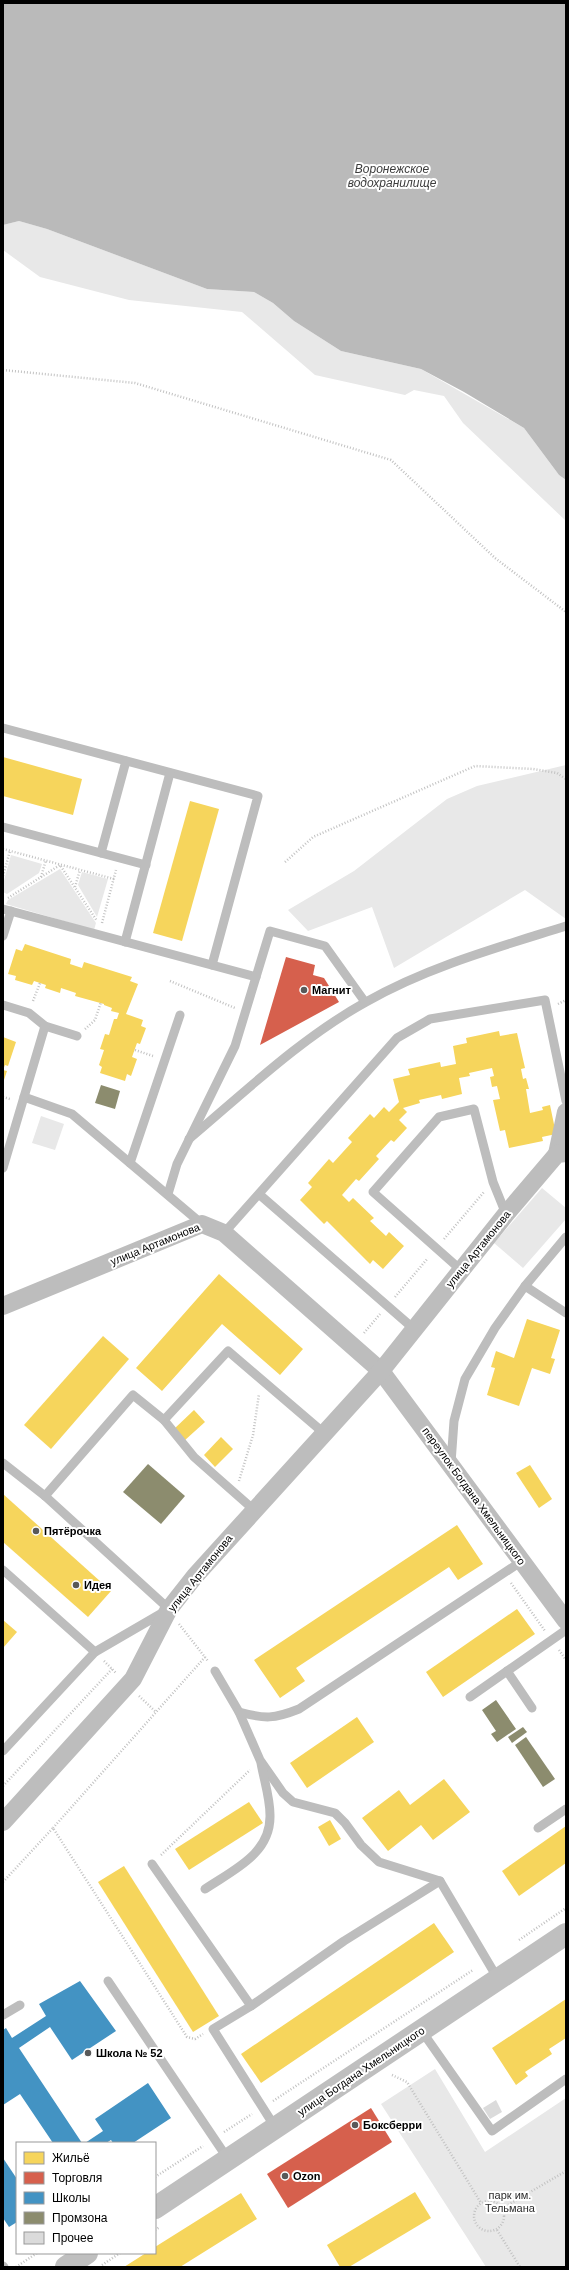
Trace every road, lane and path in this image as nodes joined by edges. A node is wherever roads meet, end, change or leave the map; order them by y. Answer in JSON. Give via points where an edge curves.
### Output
{"nodes":[{"id":1,"x":3,"y":370,"type":"edge"},
{"id":2,"x":566,"y":612,"type":"edge"},
{"id":3,"x":3,"y":728,"type":"edge"},
{"id":4,"x":126,"y":761,"type":"junction"},
{"id":5,"x":170,"y":773,"type":"junction"},
{"id":6,"x":566,"y":779,"type":"edge"},
{"id":7,"x":3,"y":827,"type":"edge"},
{"id":8,"x":3,"y":849,"type":"edge"},
{"id":9,"x":10,"y":851,"type":"junction"},
{"id":10,"x":101,"y":853,"type":"junction"},
{"id":11,"x":119,"y":858,"type":"junction"},
{"id":12,"x":46,"y":860,"type":"junction"},
{"id":13,"x":285,"y":862,"type":"dead end"},
{"id":14,"x":60,"y":865,"type":"junction"},
{"id":15,"x":146,"y":865,"type":"junction"},
{"id":16,"x":80,"y":870,"type":"junction"},
{"id":17,"x":3,"y":876,"type":"edge"},
{"id":18,"x":41,"y":877,"type":"junction"},
{"id":19,"x":114,"y":879,"type":"junction"},
{"id":20,"x":75,"y":887,"type":"junction"},
{"id":21,"x":3,"y":901,"type":"edge"},
{"id":22,"x":7,"y":910,"type":"edge"},
{"id":23,"x":566,"y":926,"type":"edge"},
{"id":24,"x":3,"y":936,"type":"edge"},
{"id":25,"x":125,"y":942,"type":"junction"},
{"id":26,"x":212,"y":965,"type":"junction"},
{"id":27,"x":256,"y":977,"type":"junction"},
{"id":28,"x":170,"y":982,"type":"dead end"},
{"id":29,"x":40,"y":983,"type":"dead end"},
{"id":30,"x":101,"y":1002,"type":"dead end"},
{"id":31,"x":365,"y":1002,"type":"junction"},
{"id":32,"x":3,"y":1005,"type":"edge"},
{"id":33,"x":245,"y":1012,"type":"junction"},
{"id":34,"x":29,"y":1014,"type":"junction"},
{"id":35,"x":180,"y":1015,"type":"dead end"},
{"id":36,"x":45,"y":1026,"type":"junction"},
{"id":37,"x":77,"y":1036,"type":"joint"},
{"id":38,"x":135,"y":1050,"type":"dead end"},
{"id":39,"x":165,"y":1060,"type":"junction"},
{"id":40,"x":24,"y":1097,"type":"junction"},
{"id":41,"x":566,"y":1101,"type":"edge"},
{"id":42,"x":566,"y":1112,"type":"edge"},
{"id":43,"x":189,"y":1139,"type":"junction"},
{"id":44,"x":561,"y":1154,"type":"edge"},
{"id":45,"x":130,"y":1162,"type":"junction"},
{"id":46,"x":3,"y":1168,"type":"edge"},
{"id":47,"x":493,"y":1182,"type":"junction"},
{"id":48,"x":168,"y":1194,"type":"junction"},
{"id":49,"x":260,"y":1195,"type":"junction"},
{"id":50,"x":506,"y":1214,"type":"junction"},
{"id":51,"x":202,"y":1224,"type":"junction"},
{"id":52,"x":224,"y":1233,"type":"junction"},
{"id":53,"x":566,"y":1237,"type":"edge"},
{"id":54,"x":435,"y":1249,"type":"junction"},
{"id":55,"x":461,"y":1270,"type":"junction"},
{"id":56,"x":525,"y":1286,"type":"junction"},
{"id":57,"x":388,"y":1304,"type":"junction"},
{"id":58,"x":3,"y":1306,"type":"edge"},
{"id":59,"x":566,"y":1313,"type":"edge"},
{"id":60,"x":414,"y":1329,"type":"junction"},
{"id":61,"x":353,"y":1346,"type":"junction"},
{"id":62,"x":381,"y":1371,"type":"junction"},
{"id":63,"x":262,"y":1380,"type":"junction"},
{"id":64,"x":164,"y":1420,"type":"junction"},
{"id":65,"x":325,"y":1434,"type":"junction"},
{"id":66,"x":3,"y":1463,"type":"edge"},
{"id":67,"x":451,"y":1464,"type":"junction"},
{"id":68,"x":236,"y":1494,"type":"junction"},
{"id":69,"x":46,"y":1496,"type":"junction"},
{"id":70,"x":254,"y":1510,"type":"junction"},
{"id":71,"x":522,"y":1561,"type":"junction"},
{"id":72,"x":504,"y":1573,"type":"junction"},
{"id":73,"x":5,"y":1575,"type":"edge"},
{"id":74,"x":169,"y":1609,"type":"junction"},
{"id":75,"x":564,"y":1615,"type":"edge"},
{"id":76,"x":566,"y":1630,"type":"edge"},
{"id":77,"x":552,"y":1640,"type":"junction"},
{"id":78,"x":95,"y":1652,"type":"junction"},
{"id":79,"x":204,"y":1657,"type":"junction"},
{"id":80,"x":566,"y":1660,"type":"edge"},
{"id":81,"x":112,"y":1669,"type":"dead end"},
{"id":82,"x":215,"y":1671,"type":"joint"},
{"id":83,"x":507,"y":1671,"type":"junction"},
{"id":84,"x":470,"y":1697,"type":"dead end"},
{"id":85,"x":532,"y":1708,"type":"dead end"},
{"id":86,"x":239,"y":1712,"type":"junction"},
{"id":87,"x":3,"y":1751,"type":"edge"},
{"id":88,"x":260,"y":1760,"type":"junction"},
{"id":89,"x":3,"y":1786,"type":"edge"},
{"id":90,"x":566,"y":1809,"type":"edge"},
{"id":91,"x":3,"y":1822,"type":"edge"},
{"id":92,"x":53,"y":1828,"type":"junction"},
{"id":93,"x":538,"y":1828,"type":"dead end"},
{"id":94,"x":152,"y":1864,"type":"joint"},
{"id":95,"x":440,"y":1881,"type":"junction"},
{"id":96,"x":3,"y":1882,"type":"edge"},
{"id":97,"x":205,"y":1889,"type":"dead end"},
{"id":98,"x":566,"y":1908,"type":"edge"},
{"id":99,"x":566,"y":1934,"type":"edge"},
{"id":100,"x":513,"y":1944,"type":"dead end"},
{"id":101,"x":492,"y":1970,"type":"junction"},
{"id":102,"x":108,"y":1981,"type":"dead end"},
{"id":103,"x":20,"y":2005,"type":"dead end"},
{"id":104,"x":251,"y":2006,"type":"junction"},
{"id":105,"x":3,"y":2015,"type":"edge"},
{"id":106,"x":213,"y":2029,"type":"junction"},
{"id":107,"x":421,"y":2030,"type":"junction"},
{"id":108,"x":392,"y":2075,"type":"dead end"},
{"id":109,"x":566,"y":2079,"type":"edge"},
{"id":110,"x":263,"y":2107,"type":"junction"},
{"id":111,"x":275,"y":2127,"type":"junction"},
{"id":112,"x":215,"y":2138,"type":"junction"},
{"id":113,"x":228,"y":2159,"type":"junction"},
{"id":114,"x":566,"y":2171,"type":"edge"},
{"id":115,"x":156,"y":2176,"type":"edge"},
{"id":116,"x":481,"y":2203,"type":"junction"},
{"id":117,"x":156,"y":2207,"type":"edge"},
{"id":118,"x":503,"y":2208,"type":"junction"},
{"id":119,"x":497,"y":2230,"type":"junction"},
{"id":120,"x":35,"y":2254,"type":"edge"},
{"id":121,"x":118,"y":2254,"type":"edge"},
{"id":122,"x":15,"y":2267,"type":"edge"},
{"id":123,"x":99,"y":2267,"type":"edge"},
{"id":124,"x":520,"y":2267,"type":"edge"}],
"edges":[{"from":1,"to":2,"type":"path","via":[[135,383],[391,460],[495,558]]},
{"from":3,"to":4,"type":"lane"},
{"from":4,"to":5,"type":"lane"},
{"from":4,"to":10,"type":"lane"},
{"from":5,"to":15,"type":"lane"},
{"from":5,"to":26,"type":"lane","via":[[258,796]]},
{"from":6,"to":13,"type":"path","via":[[557,773],[475,766],[313,838]]},
{"from":7,"to":10,"type":"lane"},
{"from":8,"to":9,"type":"path"},
{"from":9,"to":12,"type":"path"},
{"from":9,"to":17,"type":"path"},
{"from":10,"to":11,"type":"lane"},
{"from":11,"to":15,"type":"lane"},
{"from":11,"to":19,"type":"path"},
{"from":12,"to":14,"type":"path"},
{"from":12,"to":18,"type":"path"},
{"from":14,"to":16,"type":"path"},
{"from":14,"to":18,"type":"path"},
{"from":14,"to":20,"type":"path"},
{"from":15,"to":25,"type":"lane"},
{"from":16,"to":19,"type":"path"},
{"from":16,"to":20,"type":"path"},
{"from":18,"to":21,"type":"path"},
{"from":19,"to":20,"type":"path","via":[[101,926]]},
{"from":22,"to":24,"type":"lane"},
{"from":22,"to":25,"type":"lane"},
{"from":23,"to":31,"type":"lane","via":[[405,981]]},
{"from":25,"to":26,"type":"lane"},
{"from":26,"to":27,"type":"lane"},
{"from":27,"to":31,"type":"lane","via":[[270,931],[325,946]]},
{"from":27,"to":33,"type":"lane"},
{"from":28,"to":33,"type":"path"},
{"from":29,"to":34,"type":"path"},
{"from":30,"to":37,"type":"path","via":[[95,1020]]},
{"from":31,"to":43,"type":"lane","via":[[306,1041]]},
{"from":32,"to":34,"type":"lane"},
{"from":33,"to":43,"type":"lane","via":[[235,1046]]},
{"from":34,"to":36,"type":"lane"},
{"from":35,"to":39,"type":"lane"},
{"from":36,"to":37,"type":"lane"},
{"from":36,"to":40,"type":"lane"},
{"from":38,"to":39,"type":"path"},
{"from":39,"to":45,"type":"lane"},
{"from":40,"to":45,"type":"lane","via":[[72,1114]]},
{"from":40,"to":46,"type":"lane"},
{"from":41,"to":49,"type":"lane","via":[[545,1000],[430,1019],[397,1038]]},
{"from":42,"to":44,"type":"street"},
{"from":43,"to":48,"type":"lane","via":[[177,1164]]},
{"from":44,"to":50,"type":"street","name":"улица Артамонова"},
{"from":45,"to":48,"type":"lane"},
{"from":47,"to":50,"type":"lane"},
{"from":47,"to":54,"type":"path"},
{"from":47,"to":54,"type":"lane","via":[[474,1109],[439,1117],[372,1192]]},
{"from":48,"to":51,"type":"lane"},
{"from":49,"to":52,"type":"lane"},
{"from":49,"to":57,"type":"lane"},
{"from":50,"to":55,"type":"street","name":"улица Артамонова"},
{"from":51,"to":52,"type":"street","name":"улица Артамонова"},
{"from":51,"to":58,"type":"street","name":"улица Артамонова"},
{"from":52,"to":61,"type":"street","name":"улица Артамонова"},
{"from":53,"to":56,"type":"lane"},
{"from":54,"to":55,"type":"lane"},
{"from":54,"to":57,"type":"path"},
{"from":55,"to":60,"type":"street","name":"улица Артамонова"},
{"from":56,"to":59,"type":"lane"},
{"from":56,"to":67,"type":"lane","via":[[495,1328],[465,1379],[454,1421]]},
{"from":57,"to":60,"type":"lane"},
{"from":57,"to":61,"type":"path"},
{"from":60,"to":62,"type":"street","name":"улица Артамонова"},
{"from":61,"to":62,"type":"street","name":"улица Артамонова"},
{"from":62,"to":65,"type":"street","name":"улица Артамонова"},
{"from":62,"to":67,"type":"street","name":"переулок Богдана Хмельницкого"},
{"from":63,"to":64,"type":"lane","via":[[228,1351]]},
{"from":63,"to":65,"type":"lane"},
{"from":63,"to":68,"type":"path","via":[[253,1435]]},
{"from":64,"to":68,"type":"lane","via":[[194,1457]]},
{"from":64,"to":69,"type":"lane","via":[[133,1395]]},
{"from":65,"to":70,"type":"street","name":"улица Артамонова"},
{"from":66,"to":69,"type":"lane"},
{"from":67,"to":71,"type":"street","name":"переулок Богдана Хмельницкого"},
{"from":68,"to":70,"type":"lane"},
{"from":69,"to":74,"type":"lane"},
{"from":70,"to":74,"type":"street","name":"улица Артамонова"},
{"from":71,"to":72,"type":"lane"},
{"from":71,"to":75,"type":"street","name":"переулок Богдана Хмельницкого"},
{"from":72,"to":77,"type":"path"},
{"from":72,"to":86,"type":"lane","via":[[299,1709],[277,1717],[261,1718]]},
{"from":73,"to":78,"type":"lane"},
{"from":74,"to":78,"type":"lane"},
{"from":74,"to":79,"type":"path"},
{"from":74,"to":91,"type":"street","name":"улица Артамонова","via":[[133,1679]]},
{"from":76,"to":77,"type":"lane"},
{"from":77,"to":80,"type":"path"},
{"from":77,"to":83,"type":"lane"},
{"from":78,"to":87,"type":"lane"},
{"from":79,"to":82,"type":"path"},
{"from":79,"to":92,"type":"path"},
{"from":81,"to":89,"type":"path"},
{"from":82,"to":86,"type":"lane"},
{"from":83,"to":84,"type":"lane"},
{"from":83,"to":85,"type":"lane"},
{"from":86,"to":88,"type":"lane"},
{"from":88,"to":94,"type":"path"},
{"from":88,"to":95,"type":"lane","via":[[283,1793],[293,1802],[335,1813],[361,1845],[379,1862]]},
{"from":88,"to":97,"type":"lane","via":[[270,1814],[264,1844],[254,1856]]},
{"from":90,"to":93,"type":"lane"},
{"from":92,"to":96,"type":"path"},
{"from":92,"to":106,"type":"path","via":[[187,2037],[195,2039]]},
{"from":94,"to":104,"type":"lane"},
{"from":95,"to":101,"type":"lane"},
{"from":95,"to":104,"type":"lane","via":[[344,1941]]},
{"from":98,"to":100,"type":"path"},
{"from":99,"to":101,"type":"main road","name":"улица Богдана Хмельницкого"},
{"from":101,"to":107,"type":"main road","name":"улица Богдана Хмельницкого"},
{"from":101,"to":110,"type":"path"},
{"from":102,"to":112,"type":"lane"},
{"from":103,"to":105,"type":"lane"},
{"from":104,"to":106,"type":"lane"},
{"from":106,"to":110,"type":"lane"},
{"from":107,"to":109,"type":"lane","via":[[492,2131]]},
{"from":107,"to":111,"type":"main road","name":"улица Богдана Хмельницкого"},
{"from":108,"to":116,"type":"path","via":[[408,2082]]},
{"from":110,"to":111,"type":"lane"},
{"from":110,"to":112,"type":"path"},
{"from":111,"to":113,"type":"main road","name":"улица Богдана Хмельницкого"},
{"from":112,"to":113,"type":"lane"},
{"from":112,"to":115,"type":"path"},
{"from":113,"to":117,"type":"main road","name":"улица Богдана Хмельницкого"},
{"from":114,"to":118,"type":"path"},
{"from":116,"to":118,"type":"path","via":[[489,2201]]},
{"from":116,"to":119,"type":"path","via":[[475,2208],[475,2224],[481,2230]]},
{"from":118,"to":119,"type":"path","via":[[503,2224]]},
{"from":119,"to":124,"type":"path"},
{"from":120,"to":122,"type":"path"},
{"from":121,"to":123,"type":"path"}]}
